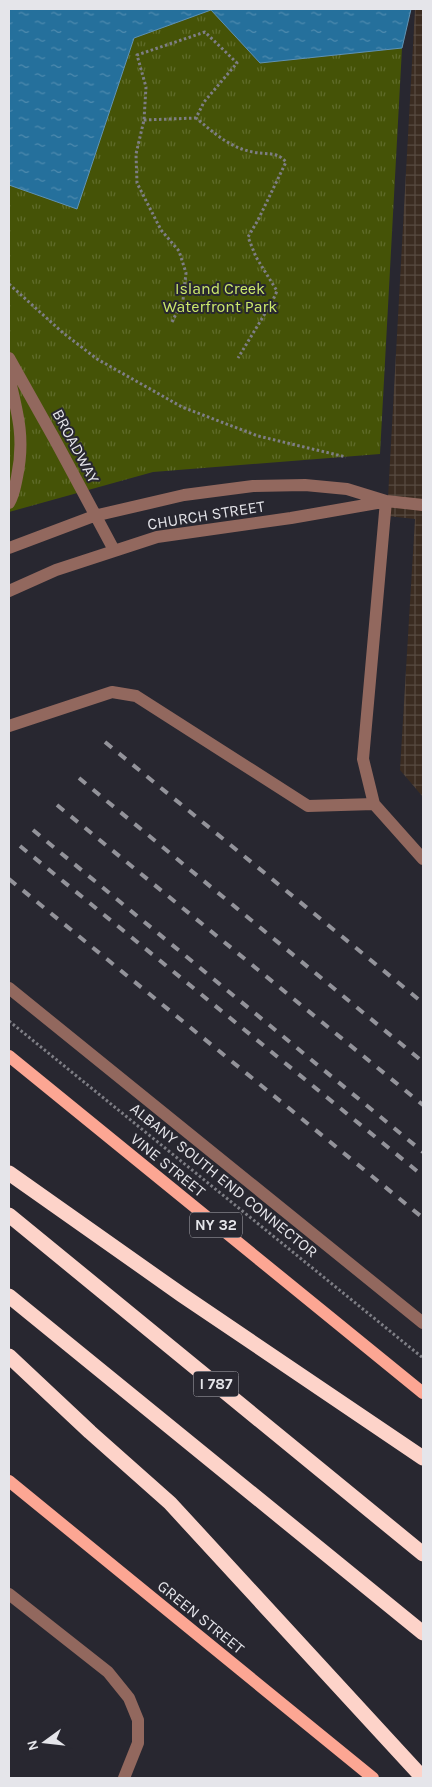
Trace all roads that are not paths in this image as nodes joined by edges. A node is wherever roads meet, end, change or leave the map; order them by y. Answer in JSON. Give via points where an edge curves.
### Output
{"nodes":[{"id":1,"x":9,"y":358,"type":"edge"},
{"id":2,"x":9,"y":377,"type":"edge"},
{"id":3,"x":386,"y":501,"type":"junction"},
{"id":4,"x":9,"y":503,"type":"edge"},
{"id":5,"x":423,"y":504,"type":"edge"},
{"id":6,"x":94,"y":516,"type":"junction"},
{"id":7,"x":9,"y":548,"type":"edge"},
{"id":8,"x":114,"y":550,"type":"junction"},
{"id":9,"x":9,"y":591,"type":"edge"},
{"id":10,"x":9,"y":726,"type":"edge"},
{"id":11,"x":374,"y":804,"type":"junction"},
{"id":12,"x":423,"y":859,"type":"edge"},
{"id":13,"x":9,"y":988,"type":"edge"},
{"id":14,"x":9,"y":1056,"type":"edge"},
{"id":15,"x":9,"y":1173,"type":"edge"},
{"id":16,"x":9,"y":1215,"type":"edge"},
{"id":17,"x":9,"y":1296,"type":"edge"},
{"id":18,"x":423,"y":1323,"type":"edge"},
{"id":19,"x":9,"y":1356,"type":"edge"},
{"id":20,"x":423,"y":1394,"type":"edge"},
{"id":21,"x":423,"y":1458,"type":"edge"},
{"id":22,"x":9,"y":1481,"type":"edge"},
{"id":23,"x":423,"y":1554,"type":"edge"},
{"id":24,"x":9,"y":1594,"type":"edge"},
{"id":25,"x":423,"y":1633,"type":"edge"},
{"id":26,"x":124,"y":1778,"type":"edge"},
{"id":27,"x":373,"y":1778,"type":"edge"},
{"id":28,"x":423,"y":1778,"type":"edge"}],
"edges":[{"from":1,"to":6,"type":"street","name":"BROADWAY"},
{"from":2,"to":4,"type":"street","via":[[20,424],[21,457]]},
{"from":3,"to":5,"type":"street","name":"CHURCH STREET"},
{"from":3,"to":6,"type":"street","name":"CHURCH STREET","via":[[347,489],[305,485],[253,486],[184,495]]},
{"from":3,"to":8,"type":"street","name":"CHURCH STREET","via":[[157,537]]},
{"from":3,"to":11,"type":"street","via":[[363,759]]},
{"from":6,"to":7,"type":"street","name":"CHURCH STREET"},
{"from":6,"to":8,"type":"street","name":"BROADWAY"},
{"from":8,"to":9,"type":"street","name":"CHURCH STREET"},
{"from":10,"to":11,"type":"street","via":[[112,692],[136,696],[308,806]]},
{"from":11,"to":12,"type":"street"},
{"from":13,"to":18,"type":"street"},
{"from":14,"to":20,"type":"main road","name":"VINE STREET","number":"NY 32"},
{"from":15,"to":21,"type":"highway"},
{"from":16,"to":23,"type":"highway","number":"I 787"},
{"from":17,"to":25,"type":"highway"},
{"from":19,"to":28,"type":"highway","via":[[170,1503]]},
{"from":22,"to":27,"type":"main road","name":"GREEN STREET"},
{"from":24,"to":26,"type":"street","via":[[108,1672],[129,1698],[138,1720],[138,1743]]}]}
